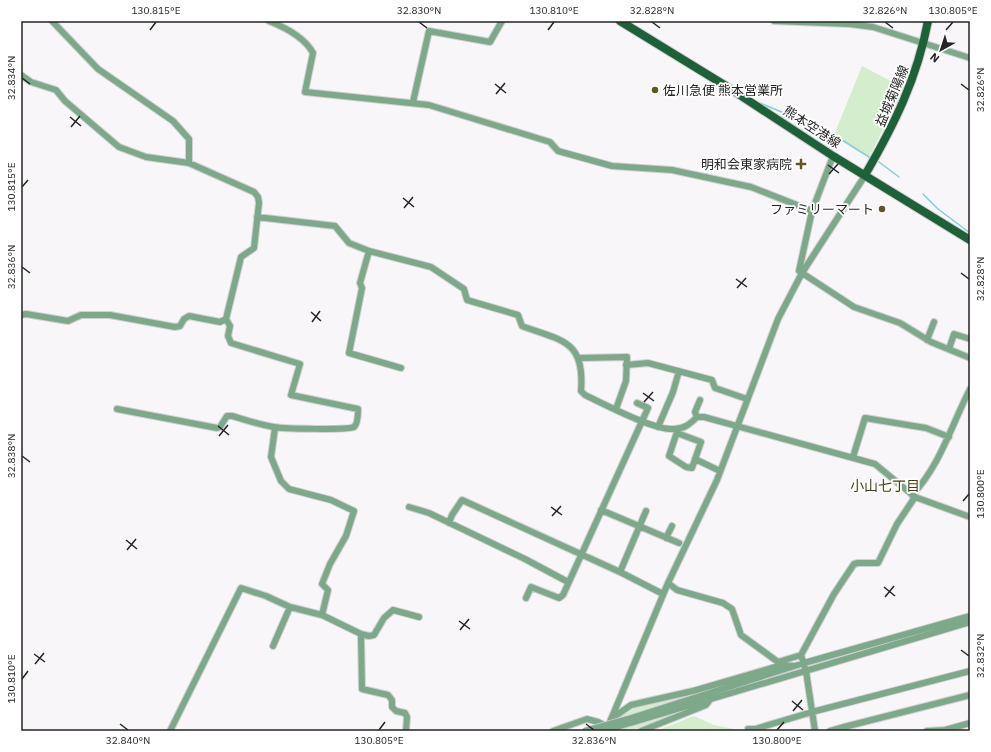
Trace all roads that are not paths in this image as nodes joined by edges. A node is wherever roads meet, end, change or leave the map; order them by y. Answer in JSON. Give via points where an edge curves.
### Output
{"nodes":[{"id":1,"x":52,"y":21,"type":"edge"},
{"id":2,"x":269,"y":21,"type":"edge"},
{"id":3,"x":502,"y":21,"type":"edge"},
{"id":4,"x":620,"y":21,"type":"edge"},
{"id":5,"x":774,"y":21,"type":"edge"},
{"id":6,"x":928,"y":21,"type":"edge"},
{"id":7,"x":832,"y":22,"type":"edge"},
{"id":8,"x":874,"y":24,"type":"edge"},
{"id":9,"x":924,"y":43,"type":"junction"},
{"id":10,"x":970,"y":58,"type":"edge"},
{"id":11,"x":21,"y":75,"type":"edge"},
{"id":12,"x":413,"y":102,"type":"junction"},
{"id":13,"x":833,"y":156,"type":"junction"},
{"id":14,"x":189,"y":163,"type":"junction"},
{"id":15,"x":864,"y":176,"type":"junction"},
{"id":16,"x":812,"y":211,"type":"junction"},
{"id":17,"x":257,"y":217,"type":"junction"},
{"id":18,"x":970,"y":240,"type":"edge"},
{"id":19,"x":369,"y":251,"type":"junction"},
{"id":20,"x":802,"y":273,"type":"junction"},
{"id":21,"x":21,"y":316,"type":"edge"},
{"id":22,"x":226,"y":319,"type":"junction"},
{"id":23,"x":934,"y":322,"type":"dead end"},
{"id":24,"x":970,"y":339,"type":"edge"},
{"id":25,"x":927,"y":340,"type":"junction"},
{"id":26,"x":949,"y":349,"type":"junction"},
{"id":27,"x":580,"y":358,"type":"junction"},
{"id":28,"x":970,"y":358,"type":"edge"},
{"id":29,"x":626,"y":364,"type":"junction"},
{"id":30,"x":401,"y":368,"type":"dead end"},
{"id":31,"x":679,"y":371,"type":"junction"},
{"id":32,"x":970,"y":389,"type":"edge"},
{"id":33,"x":748,"y":399,"type":"junction"},
{"id":34,"x":700,"y":400,"type":"dead end"},
{"id":35,"x":637,"y":403,"type":"dead end"},
{"id":36,"x":116,"y":409,"type":"dead end"},
{"id":37,"x":616,"y":409,"type":"junction"},
{"id":38,"x":697,"y":417,"type":"junction"},
{"id":39,"x":643,"y":421,"type":"junction"},
{"id":40,"x":738,"y":426,"type":"junction"},
{"id":41,"x":658,"y":427,"type":"junction"},
{"id":42,"x":275,"y":428,"type":"junction"},
{"id":43,"x":678,"y":431,"type":"junction"},
{"id":44,"x":949,"y":437,"type":"junction"},
{"id":45,"x":853,"y":457,"type":"junction"},
{"id":46,"x":695,"y":459,"type":"junction"},
{"id":47,"x":720,"y":471,"type":"junction"},
{"id":48,"x":914,"y":496,"type":"junction"},
{"id":49,"x":409,"y":507,"type":"dead end"},
{"id":50,"x":601,"y":510,"type":"junction"},
{"id":51,"x":646,"y":512,"type":"dead end"},
{"id":52,"x":970,"y":517,"type":"edge"},
{"id":53,"x":449,"y":523,"type":"junction"},
{"id":54,"x":640,"y":525,"type":"junction"},
{"id":55,"x":672,"y":526,"type":"dead end"},
{"id":56,"x":666,"y":538,"type":"junction"},
{"id":57,"x":679,"y":544,"type":"dead end"},
{"id":58,"x":581,"y":554,"type":"junction"},
{"id":59,"x":620,"y":572,"type":"junction"},
{"id":60,"x":568,"y":582,"type":"junction"},
{"id":61,"x":668,"y":583,"type":"junction"},
{"id":62,"x":663,"y":594,"type":"junction"},
{"id":63,"x":526,"y":598,"type":"dead end"},
{"id":64,"x":290,"y":607,"type":"junction"},
{"id":65,"x":322,"y":615,"type":"junction"},
{"id":66,"x":970,"y":616,"type":"edge"},
{"id":67,"x":419,"y":617,"type":"dead end"},
{"id":68,"x":970,"y":622,"type":"edge"},
{"id":69,"x":361,"y":634,"type":"junction"},
{"id":70,"x":274,"y":646,"type":"dead end"},
{"id":71,"x":801,"y":655,"type":"junction"},
{"id":72,"x":804,"y":663,"type":"junction"},
{"id":73,"x":796,"y":666,"type":"junction"},
{"id":74,"x":806,"y":671,"type":"junction"},
{"id":75,"x":970,"y":671,"type":"edge"},
{"id":76,"x":970,"y":695,"type":"edge"},
{"id":77,"x":710,"y":700,"type":"junction"},
{"id":78,"x":812,"y":712,"type":"junction"},
{"id":79,"x":629,"y":721,"type":"junction"},
{"id":80,"x":970,"y":722,"type":"edge"},
{"id":81,"x":607,"y":727,"type":"edge"},
{"id":82,"x":748,"y":729,"type":"dead end"},
{"id":83,"x":844,"y":729,"type":"edge"},
{"id":84,"x":756,"y":730,"type":"edge"},
{"id":85,"x":170,"y":731,"type":"edge"},
{"id":86,"x":406,"y":731,"type":"edge"},
{"id":87,"x":553,"y":731,"type":"edge"},
{"id":88,"x":585,"y":731,"type":"edge"},
{"id":89,"x":616,"y":731,"type":"edge"},
{"id":90,"x":641,"y":731,"type":"edge"},
{"id":91,"x":815,"y":731,"type":"edge"},
{"id":92,"x":830,"y":731,"type":"edge"},
{"id":93,"x":927,"y":731,"type":"edge"}],
"edges":[{"from":1,"to":14,"type":"street","via":[[98,69],[173,122],[189,139]]},
{"from":2,"to":12,"type":"street","via":[[283,27],[310,47],[313,53],[305,92]]},
{"from":3,"to":12,"type":"street","via":[[490,42],[429,31]]},
{"from":4,"to":13,"type":"main road","name":"熊本空港線","via":[[739,94]]},
{"from":5,"to":7,"type":"street"},
{"from":6,"to":9,"type":"main road","name":"益城菊陽線"},
{"from":7,"to":8,"type":"street"},
{"from":8,"to":9,"type":"street"},
{"from":9,"to":10,"type":"street"},
{"from":9,"to":15,"type":"main road","name":"益城菊陽線","via":[[914,76],[892,130]]},
{"from":11,"to":14,"type":"street","via":[[31,82],[56,90],[65,101],[119,147],[146,157]]},
{"from":12,"to":16,"type":"street","via":[[457,112],[550,142],[558,152],[612,166],[672,170],[751,187]]},
{"from":13,"to":15,"type":"main road","name":"熊本空港線"},
{"from":13,"to":16,"type":"street"},
{"from":14,"to":17,"type":"street","via":[[254,192],[258,197]]},
{"from":15,"to":18,"type":"main road","name":"熊本空港線"},
{"from":15,"to":20,"type":"street"},
{"from":16,"to":20,"type":"street","via":[[799,271]]},
{"from":17,"to":19,"type":"street","via":[[335,226],[349,243]]},
{"from":17,"to":22,"type":"street","via":[[254,248],[241,257]]},
{"from":19,"to":27,"type":"street","via":[[431,268],[464,289],[467,300],[518,315],[522,326],[560,340],[570,346]]},
{"from":19,"to":30,"type":"street","via":[[360,283],[362,288],[349,354]]},
{"from":20,"to":25,"type":"street","via":[[854,307],[900,323]]},
{"from":20,"to":33,"type":"street","via":[[778,319]]},
{"from":21,"to":22,"type":"street","via":[[33,315],[68,321],[81,315],[110,315],[175,327],[180,326],[184,318],[189,316],[220,322]]},
{"from":22,"to":42,"type":"street","via":[[230,326],[228,336],[231,343],[300,364],[291,395],[358,410],[353,428]]},
{"from":23,"to":25,"type":"street"},
{"from":24,"to":26,"type":"street","via":[[954,334]]},
{"from":25,"to":26,"type":"street"},
{"from":26,"to":28,"type":"street"},
{"from":27,"to":29,"type":"street","via":[[627,357]]},
{"from":27,"to":37,"type":"street","via":[[583,372],[581,391]]},
{"from":29,"to":31,"type":"street","via":[[648,363]]},
{"from":29,"to":37,"type":"street","via":[[626,381]]},
{"from":31,"to":33,"type":"street","via":[[712,380],[715,388]]},
{"from":31,"to":41,"type":"street"},
{"from":32,"to":44,"type":"street"},
{"from":33,"to":40,"type":"street"},
{"from":34,"to":38,"type":"street","via":[[695,412]]},
{"from":35,"to":39,"type":"street","via":[[648,408]]},
{"from":36,"to":42,"type":"street","via":[[217,428],[227,416],[232,416]]},
{"from":37,"to":39,"type":"street"},
{"from":38,"to":40,"type":"street"},
{"from":38,"to":43,"type":"street"},
{"from":39,"to":41,"type":"street"},
{"from":39,"to":50,"type":"street"},
{"from":40,"to":45,"type":"street"},
{"from":40,"to":47,"type":"street"},
{"from":41,"to":43,"type":"street"},
{"from":42,"to":65,"type":"street","via":[[271,457],[281,481],[289,490],[331,500],[354,511],[346,536],[322,584],[328,590]]},
{"from":43,"to":46,"type":"street","via":[[701,442]]},
{"from":43,"to":46,"type":"street","via":[[669,456],[692,468]]},
{"from":44,"to":45,"type":"street","via":[[926,428],[865,418]]},
{"from":44,"to":48,"type":"street"},
{"from":45,"to":48,"type":"street","via":[[875,464]]},
{"from":46,"to":47,"type":"street"},
{"from":47,"to":61,"type":"street"},
{"from":48,"to":52,"type":"street"},
{"from":48,"to":71,"type":"street","via":[[878,563],[854,564],[834,594]]},
{"from":49,"to":53,"type":"street"},
{"from":50,"to":54,"type":"street"},
{"from":50,"to":58,"type":"street"},
{"from":51,"to":54,"type":"street"},
{"from":53,"to":58,"type":"street","via":[[462,500]]},
{"from":53,"to":60,"type":"street","via":[[525,558]]},
{"from":54,"to":56,"type":"street"},
{"from":54,"to":59,"type":"street"},
{"from":55,"to":56,"type":"street"},
{"from":56,"to":57,"type":"street"},
{"from":58,"to":59,"type":"street"},
{"from":58,"to":60,"type":"street"},
{"from":59,"to":62,"type":"street"},
{"from":60,"to":63,"type":"street","via":[[563,595],[559,598],[531,587]]},
{"from":61,"to":62,"type":"street"},
{"from":61,"to":71,"type":"street","via":[[677,590],[723,603],[732,609],[741,635],[778,662]]},
{"from":62,"to":81,"type":"street"},
{"from":64,"to":65,"type":"street"},
{"from":64,"to":70,"type":"street"},
{"from":64,"to":85,"type":"street","via":[[241,588]]},
{"from":65,"to":69,"type":"street"},
{"from":66,"to":72,"type":"street"},
{"from":67,"to":69,"type":"street","via":[[390,610],[374,634]]},
{"from":68,"to":74,"type":"street"},
{"from":69,"to":86,"type":"street","via":[[362,689],[388,695],[392,700],[392,707],[407,717]]},
{"from":71,"to":72,"type":"street"},
{"from":72,"to":73,"type":"street"},
{"from":72,"to":74,"type":"street"},
{"from":73,"to":79,"type":"street"},
{"from":73,"to":81,"type":"street","via":[[782,665],[693,691],[631,705]]},
{"from":74,"to":77,"type":"street"},
{"from":74,"to":78,"type":"street"},
{"from":75,"to":78,"type":"street"},
{"from":76,"to":83,"type":"street"},
{"from":77,"to":79,"type":"street"},
{"from":77,"to":90,"type":"street","via":[[706,705]]},
{"from":78,"to":84,"type":"street"},
{"from":78,"to":91,"type":"street"},
{"from":79,"to":81,"type":"street","bridge":true},
{"from":79,"to":88,"type":"street","bridge":true},
{"from":80,"to":93,"type":"street","via":[[945,730]]},
{"from":81,"to":87,"type":"street","via":[[587,719]]},
{"from":81,"to":89,"type":"street"},
{"from":82,"to":84,"type":"street"},
{"from":83,"to":92,"type":"street"}]}
